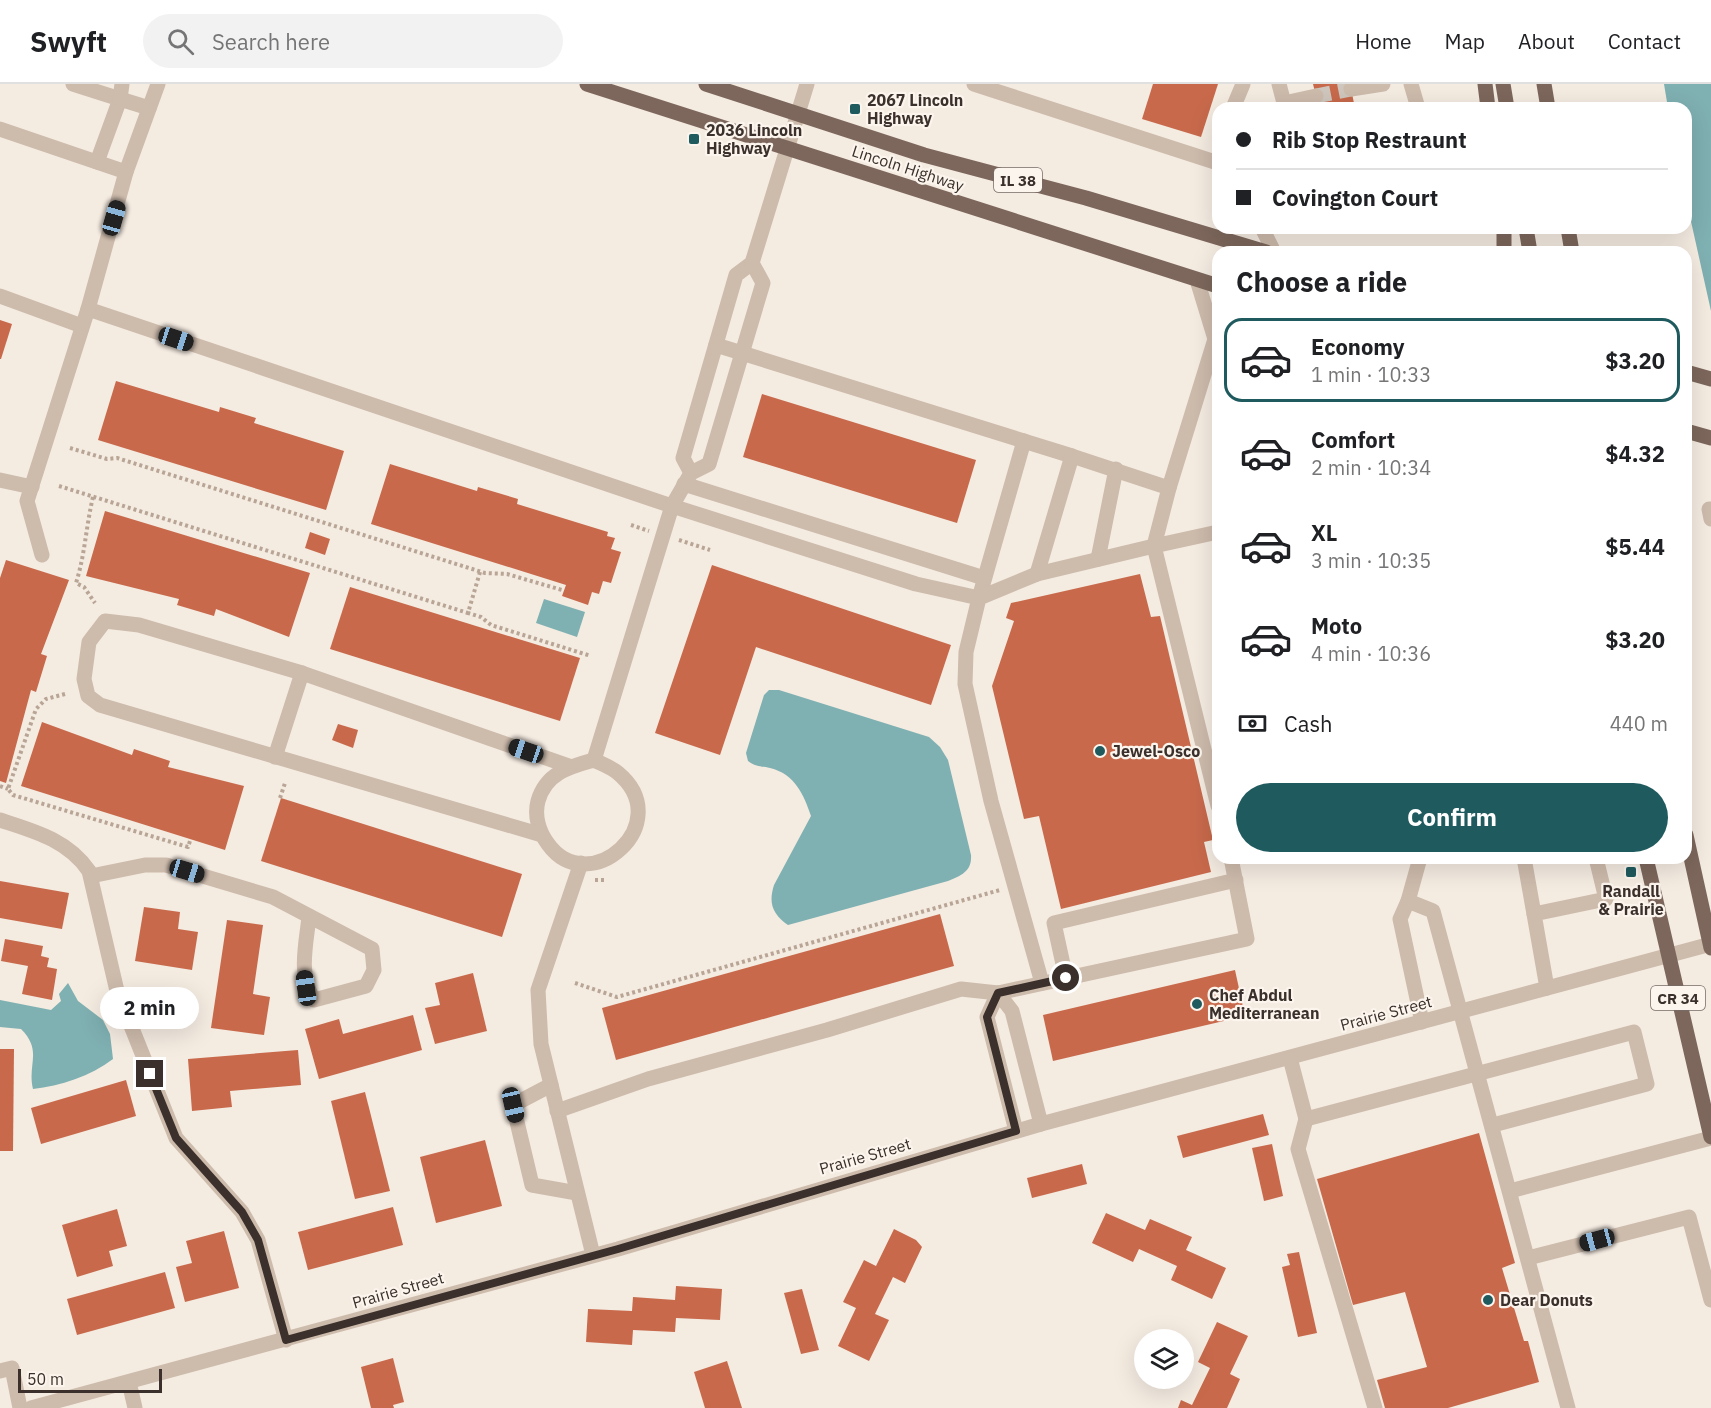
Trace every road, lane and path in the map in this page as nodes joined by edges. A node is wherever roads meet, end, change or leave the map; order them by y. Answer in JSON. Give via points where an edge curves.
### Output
{"nodes":[{"id":1,"x":73,"y":84,"type":"edge"},
{"id":2,"x":158,"y":84,"type":"edge"},
{"id":3,"x":587,"y":84,"type":"edge"},
{"id":4,"x":706,"y":84,"type":"edge"},
{"id":5,"x":807,"y":84,"type":"edge"},
{"id":6,"x":974,"y":84,"type":"edge"},
{"id":7,"x":1243,"y":84,"type":"edge"},
{"id":8,"x":1279,"y":84,"type":"edge"},
{"id":9,"x":1383,"y":84,"type":"edge"},
{"id":10,"x":1411,"y":84,"type":"edge"},
{"id":11,"x":1485,"y":84,"type":"edge"},
{"id":12,"x":1503,"y":84,"type":"edge"},
{"id":13,"x":1544,"y":84,"type":"edge"},
{"id":14,"x":1550,"y":84,"type":"edge"},
{"id":15,"x":1351,"y":89,"type":"dead end"},
{"id":16,"x":121,"y":91,"type":"edge"},
{"id":17,"x":1316,"y":96,"type":"tunnel mouth"},
{"id":18,"x":1236,"y":102,"type":"edge"},
{"id":19,"x":1282,"y":102,"type":"edge"},
{"id":20,"x":1296,"y":102,"type":"edge"},
{"id":21,"x":1416,"y":102,"type":"edge"},
{"id":22,"x":1487,"y":102,"type":"edge"},
{"id":23,"x":1506,"y":102,"type":"edge"},
{"id":24,"x":1548,"y":102,"type":"edge"},
{"id":25,"x":1549,"y":102,"type":"edge"},
{"id":26,"x":149,"y":108,"type":"junction"},
{"id":27,"x":798,"y":113,"type":"junction"},
{"id":28,"x":0,"y":129,"type":"edge"},
{"id":29,"x":787,"y":148,"type":"junction"},
{"id":30,"x":1212,"y":157,"type":"edge"},
{"id":31,"x":97,"y":162,"type":"junction"},
{"id":32,"x":126,"y":172,"type":"junction"},
{"id":33,"x":1212,"y":230,"type":"edge"},
{"id":34,"x":1222,"y":234,"type":"edge"},
{"id":35,"x":1251,"y":246,"type":"edge"},
{"id":36,"x":752,"y":263,"type":"junction"},
{"id":37,"x":1197,"y":280,"type":"junction"},
{"id":38,"x":1212,"y":284,"type":"edge"},
{"id":39,"x":0,"y":296,"type":"edge"},
{"id":40,"x":88,"y":309,"type":"junction"},
{"id":41,"x":1212,"y":325,"type":"edge"},
{"id":42,"x":82,"y":326,"type":"junction"},
{"id":43,"x":716,"y":345,"type":"junction"},
{"id":44,"x":741,"y":354,"type":"junction"},
{"id":45,"x":1212,"y":370,"type":"edge"},
{"id":46,"x":1692,"y":374,"type":"edge"},
{"id":47,"x":1711,"y":379,"type":"edge"},
{"id":48,"x":1692,"y":433,"type":"edge"},
{"id":49,"x":1707,"y":437,"type":"edge"},
{"id":50,"x":1024,"y":441,"type":"junction"},
{"id":51,"x":1692,"y":441,"type":"edge"},
{"id":52,"x":70,"y":448,"type":"dead end"},
{"id":53,"x":1072,"y":456,"type":"junction"},
{"id":54,"x":1116,"y":469,"type":"junction"},
{"id":55,"x":687,"y":479,"type":"junction"},
{"id":56,"x":0,"y":480,"type":"edge"},
{"id":57,"x":58,"y":486,"type":"dead end"},
{"id":58,"x":32,"y":487,"type":"junction"},
{"id":59,"x":1169,"y":488,"type":"junction"},
{"id":60,"x":93,"y":497,"type":"junction"},
{"id":61,"x":672,"y":506,"type":"junction"},
{"id":62,"x":1711,"y":509,"type":"edge"},
{"id":63,"x":1711,"y":519,"type":"edge"},
{"id":64,"x":1212,"y":533,"type":"edge"},
{"id":65,"x":1154,"y":546,"type":"junction"},
{"id":66,"x":42,"y":555,"type":"dead end"},
{"id":67,"x":1098,"y":559,"type":"junction"},
{"id":68,"x":480,"y":572,"type":"junction"},
{"id":69,"x":1036,"y":574,"type":"junction"},
{"id":70,"x":984,"y":578,"type":"junction"},
{"id":71,"x":562,"y":590,"type":"dead end"},
{"id":72,"x":979,"y":598,"type":"junction"},
{"id":73,"x":95,"y":603,"type":"dead end"},
{"id":74,"x":468,"y":613,"type":"junction"},
{"id":75,"x":591,"y":656,"type":"dead end"},
{"id":76,"x":302,"y":673,"type":"junction"},
{"id":77,"x":64,"y":694,"type":"dead end"},
{"id":78,"x":275,"y":757,"type":"junction"},
{"id":79,"x":594,"y":760,"type":"junction"},
{"id":80,"x":569,"y":766,"type":"junction"},
{"id":81,"x":1212,"y":782,"type":"edge"},
{"id":82,"x":285,"y":783,"type":"dead end"},
{"id":83,"x":0,"y":786,"type":"edge"},
{"id":84,"x":8,"y":789,"type":"junction"},
{"id":85,"x":280,"y":798,"type":"dead end"},
{"id":86,"x":0,"y":820,"type":"edge"},
{"id":87,"x":542,"y":835,"type":"junction"},
{"id":88,"x":190,"y":841,"type":"dead end"},
{"id":89,"x":1692,"y":861,"type":"edge"},
{"id":90,"x":581,"y":863,"type":"junction"},
{"id":91,"x":1232,"y":864,"type":"edge"},
{"id":92,"x":1418,"y":864,"type":"edge"},
{"id":93,"x":1525,"y":864,"type":"edge"},
{"id":94,"x":1597,"y":864,"type":"edge"},
{"id":95,"x":1647,"y":864,"type":"edge"},
{"id":96,"x":91,"y":876,"type":"junction"},
{"id":97,"x":1236,"y":880,"type":"junction"},
{"id":98,"x":1000,"y":890,"type":"dead end"},
{"id":99,"x":1408,"y":902,"type":"junction"},
{"id":100,"x":1534,"y":914,"type":"junction"},
{"id":101,"x":309,"y":917,"type":"junction"},
{"id":102,"x":1711,"y":945,"type":"edge"},
{"id":103,"x":1668,"y":956,"type":"junction"},
{"id":104,"x":1066,"y":978,"type":"junction"},
{"id":105,"x":575,"y":983,"type":"dead end"},
{"id":106,"x":1042,"y":983,"type":"junction"},
{"id":107,"x":1547,"y":988,"type":"junction"},
{"id":108,"x":998,"y":993,"type":"junction"},
{"id":109,"x":1462,"y":1011,"type":"junction"},
{"id":110,"x":1422,"y":1022,"type":"junction"},
{"id":111,"x":1290,"y":1058,"type":"junction"},
{"id":112,"x":1479,"y":1073,"type":"junction"},
{"id":113,"x":551,"y":1085,"type":"junction"},
{"id":114,"x":557,"y":1111,"type":"junction"},
{"id":115,"x":1306,"y":1119,"type":"junction"},
{"id":116,"x":1041,"y":1124,"type":"junction"},
{"id":117,"x":1493,"y":1125,"type":"junction"},
{"id":118,"x":1016,"y":1131,"type":"junction"},
{"id":119,"x":1711,"y":1137,"type":"edge"},
{"id":120,"x":1510,"y":1191,"type":"junction"},
{"id":121,"x":577,"y":1193,"type":"junction"},
{"id":122,"x":592,"y":1256,"type":"junction"},
{"id":123,"x":1528,"y":1258,"type":"junction"},
{"id":124,"x":1711,"y":1300,"type":"edge"},
{"id":125,"x":286,"y":1340,"type":"junction"},
{"id":126,"x":0,"y":1371,"type":"edge"},
{"id":127,"x":129,"y":1382,"type":"junction"},
{"id":128,"x":20,"y":1408,"type":"edge"},
{"id":129,"x":31,"y":1408,"type":"edge"},
{"id":130,"x":135,"y":1408,"type":"edge"},
{"id":131,"x":1375,"y":1408,"type":"edge"},
{"id":132,"x":1568,"y":1408,"type":"edge"}],
"edges":[{"from":1,"to":16,"type":"street"},
{"from":2,"to":26,"type":"street"},
{"from":3,"to":29,"type":"main road","name":"Lincoln Highway","number":"IL 38"},
{"from":4,"to":27,"type":"main road","name":"Lincoln Highway","number":"IL 38"},
{"from":5,"to":27,"type":"street"},
{"from":6,"to":30,"type":"street"},
{"from":7,"to":18,"type":"street"},
{"from":8,"to":19,"type":"street"},
{"from":9,"to":15,"type":"street"},
{"from":10,"to":21,"type":"street"},
{"from":11,"to":22,"type":"main road"},
{"from":12,"to":23,"type":"main road"},
{"from":13,"to":24,"type":"main road"},
{"from":14,"to":25,"type":"main road"},
{"from":16,"to":26,"type":"street"},
{"from":16,"to":31,"type":"street"},
{"from":17,"to":20,"type":"street"},
{"from":26,"to":32,"type":"street"},
{"from":27,"to":29,"type":"street"},
{"from":27,"to":33,"type":"main road","name":"Lincoln Highway","number":"IL 38","via":[[924,155]]},
{"from":28,"to":31,"type":"street"},
{"from":29,"to":36,"type":"street"},
{"from":29,"to":37,"type":"main road","name":"Lincoln Highway","number":"IL 38"},
{"from":31,"to":32,"type":"street"},
{"from":32,"to":40,"type":"street"},
{"from":34,"to":35,"type":"main road","name":"Lincoln Highway","number":"IL 38"},
{"from":36,"to":43,"type":"street","via":[[736,275]]},
{"from":36,"to":44,"type":"street","via":[[763,283]]},
{"from":37,"to":38,"type":"main road","name":"Lincoln Highway","number":"IL 38"},
{"from":37,"to":41,"type":"street"},
{"from":39,"to":42,"type":"street"},
{"from":40,"to":42,"type":"street"},
{"from":40,"to":61,"type":"street"},
{"from":42,"to":58,"type":"street"},
{"from":43,"to":44,"type":"street"},
{"from":43,"to":55,"type":"street","via":[[683,458]]},
{"from":44,"to":50,"type":"street"},
{"from":44,"to":55,"type":"street","via":[[709,464]]},
{"from":45,"to":59,"type":"street"},
{"from":46,"to":47,"type":"main road"},
{"from":48,"to":49,"type":"main road"},
{"from":49,"to":51,"type":"main road"},
{"from":50,"to":53,"type":"street"},
{"from":50,"to":70,"type":"street"},
{"from":52,"to":68,"type":"path","via":[[107,459],[117,458]]},
{"from":53,"to":54,"type":"street"},
{"from":53,"to":69,"type":"street"},
{"from":54,"to":59,"type":"street"},
{"from":54,"to":67,"type":"street"},
{"from":55,"to":61,"type":"street"},
{"from":55,"to":70,"type":"street"},
{"from":56,"to":58,"type":"street"},
{"from":57,"to":60,"type":"path"},
{"from":58,"to":66,"type":"street","via":[[27,501]]},
{"from":59,"to":65,"type":"street"},
{"from":60,"to":73,"type":"path","via":[[86,552],[76,584]]},
{"from":60,"to":74,"type":"path"},
{"from":61,"to":72,"type":"street","via":[[916,584]]},
{"from":61,"to":79,"type":"street"},
{"from":62,"to":63,"type":"street"},
{"from":64,"to":65,"type":"street"},
{"from":65,"to":67,"type":"street"},
{"from":65,"to":81,"type":"street"},
{"from":67,"to":69,"type":"street"},
{"from":68,"to":71,"type":"path","via":[[507,574]]},
{"from":68,"to":74,"type":"path"},
{"from":69,"to":72,"type":"street"},
{"from":70,"to":72,"type":"street"},
{"from":72,"to":106,"type":"street","via":[[966,652],[965,684],[991,801]]},
{"from":74,"to":75,"type":"path","via":[[491,625]]},
{"from":76,"to":78,"type":"street"},
{"from":76,"to":78,"type":"street","via":[[139,625],[105,621],[89,642],[84,679],[88,696],[100,705]]},
{"from":76,"to":80,"type":"street"},
{"from":77,"to":84,"type":"path","via":[[46,699],[36,709]]},
{"from":78,"to":87,"type":"street"},
{"from":79,"to":80,"type":"street"},
{"from":79,"to":90,"type":"street","via":[[617,771],[628,783],[636,798],[638,815],[630,838],[613,856]]},
{"from":80,"to":87,"type":"street","via":[[554,774],[538,802],[537,819]]},
{"from":82,"to":85,"type":"path"},
{"from":83,"to":84,"type":"path"},
{"from":84,"to":88,"type":"path","via":[[13,795],[31,801],[188,848]]},
{"from":86,"to":96,"type":"street","via":[[66,846],[80,857]]},
{"from":87,"to":90,"type":"street","via":[[551,849]]},
{"from":89,"to":102,"type":"main road"},
{"from":90,"to":113,"type":"street","via":[[538,990],[541,1044]]},
{"from":91,"to":97,"type":"street"},
{"from":92,"to":99,"type":"street"},
{"from":93,"to":100,"type":"street"},
{"from":94,"to":100,"type":"street","via":[[1606,899]]},
{"from":95,"to":103,"type":"main road","number":"CR 34"},
{"from":96,"to":101,"type":"street","via":[[145,865],[166,865],[273,897]]},
{"from":96,"to":125,"type":"street","via":[[117,992],[176,1138],[242,1212],[258,1240]]},
{"from":97,"to":104,"type":"street","via":[[1053,923]]},
{"from":97,"to":104,"type":"street","via":[[1247,939]]},
{"from":98,"to":105,"type":"path","via":[[617,997]]},
{"from":99,"to":109,"type":"street","via":[[1433,911]]},
{"from":99,"to":110,"type":"street","via":[[1400,919]]},
{"from":100,"to":107,"type":"street"},
{"from":101,"to":101,"type":"street","via":[[372,949],[374,970],[366,986],[314,1000],[306,988],[304,971]]},
{"from":102,"to":103,"type":"street","name":"Prairie Street"},
{"from":103,"to":107,"type":"street","name":"Prairie Street"},
{"from":103,"to":119,"type":"main road","number":"CR 34"},
{"from":104,"to":106,"type":"street"},
{"from":106,"to":108,"type":"street"},
{"from":107,"to":109,"type":"street","name":"Prairie Street"},
{"from":108,"to":114,"type":"street","via":[[961,989],[648,1079]]},
{"from":108,"to":116,"type":"street","via":[[1012,1011]]},
{"from":108,"to":118,"type":"street","via":[[987,1017]]},
{"from":109,"to":110,"type":"street","name":"Prairie Street"},
{"from":109,"to":112,"type":"street"},
{"from":110,"to":111,"type":"street","name":"Prairie Street"},
{"from":111,"to":115,"type":"street"},
{"from":111,"to":116,"type":"street","name":"Prairie Street"},
{"from":112,"to":115,"type":"street"},
{"from":112,"to":117,"type":"street"},
{"from":112,"to":117,"type":"street","via":[[1634,1032],[1647,1084]]},
{"from":113,"to":114,"type":"street"},
{"from":113,"to":121,"type":"street","via":[[513,1105],[529,1174],[532,1185]]},
{"from":114,"to":121,"type":"street"},
{"from":115,"to":131,"type":"street","via":[[1298,1149]]},
{"from":116,"to":118,"type":"street","name":"Prairie Street"},
{"from":117,"to":120,"type":"street"},
{"from":118,"to":122,"type":"street","name":"Prairie Street"},
{"from":119,"to":120,"type":"street"},
{"from":120,"to":123,"type":"street"},
{"from":121,"to":122,"type":"street"},
{"from":122,"to":125,"type":"street","name":"Prairie Street"},
{"from":123,"to":124,"type":"street","via":[[1689,1217]]},
{"from":123,"to":132,"type":"street"},
{"from":125,"to":127,"type":"street","name":"Prairie Street"},
{"from":126,"to":128,"type":"street","via":[[12,1368]]},
{"from":127,"to":129,"type":"street","name":"Prairie Street"},
{"from":127,"to":130,"type":"street"}]}
